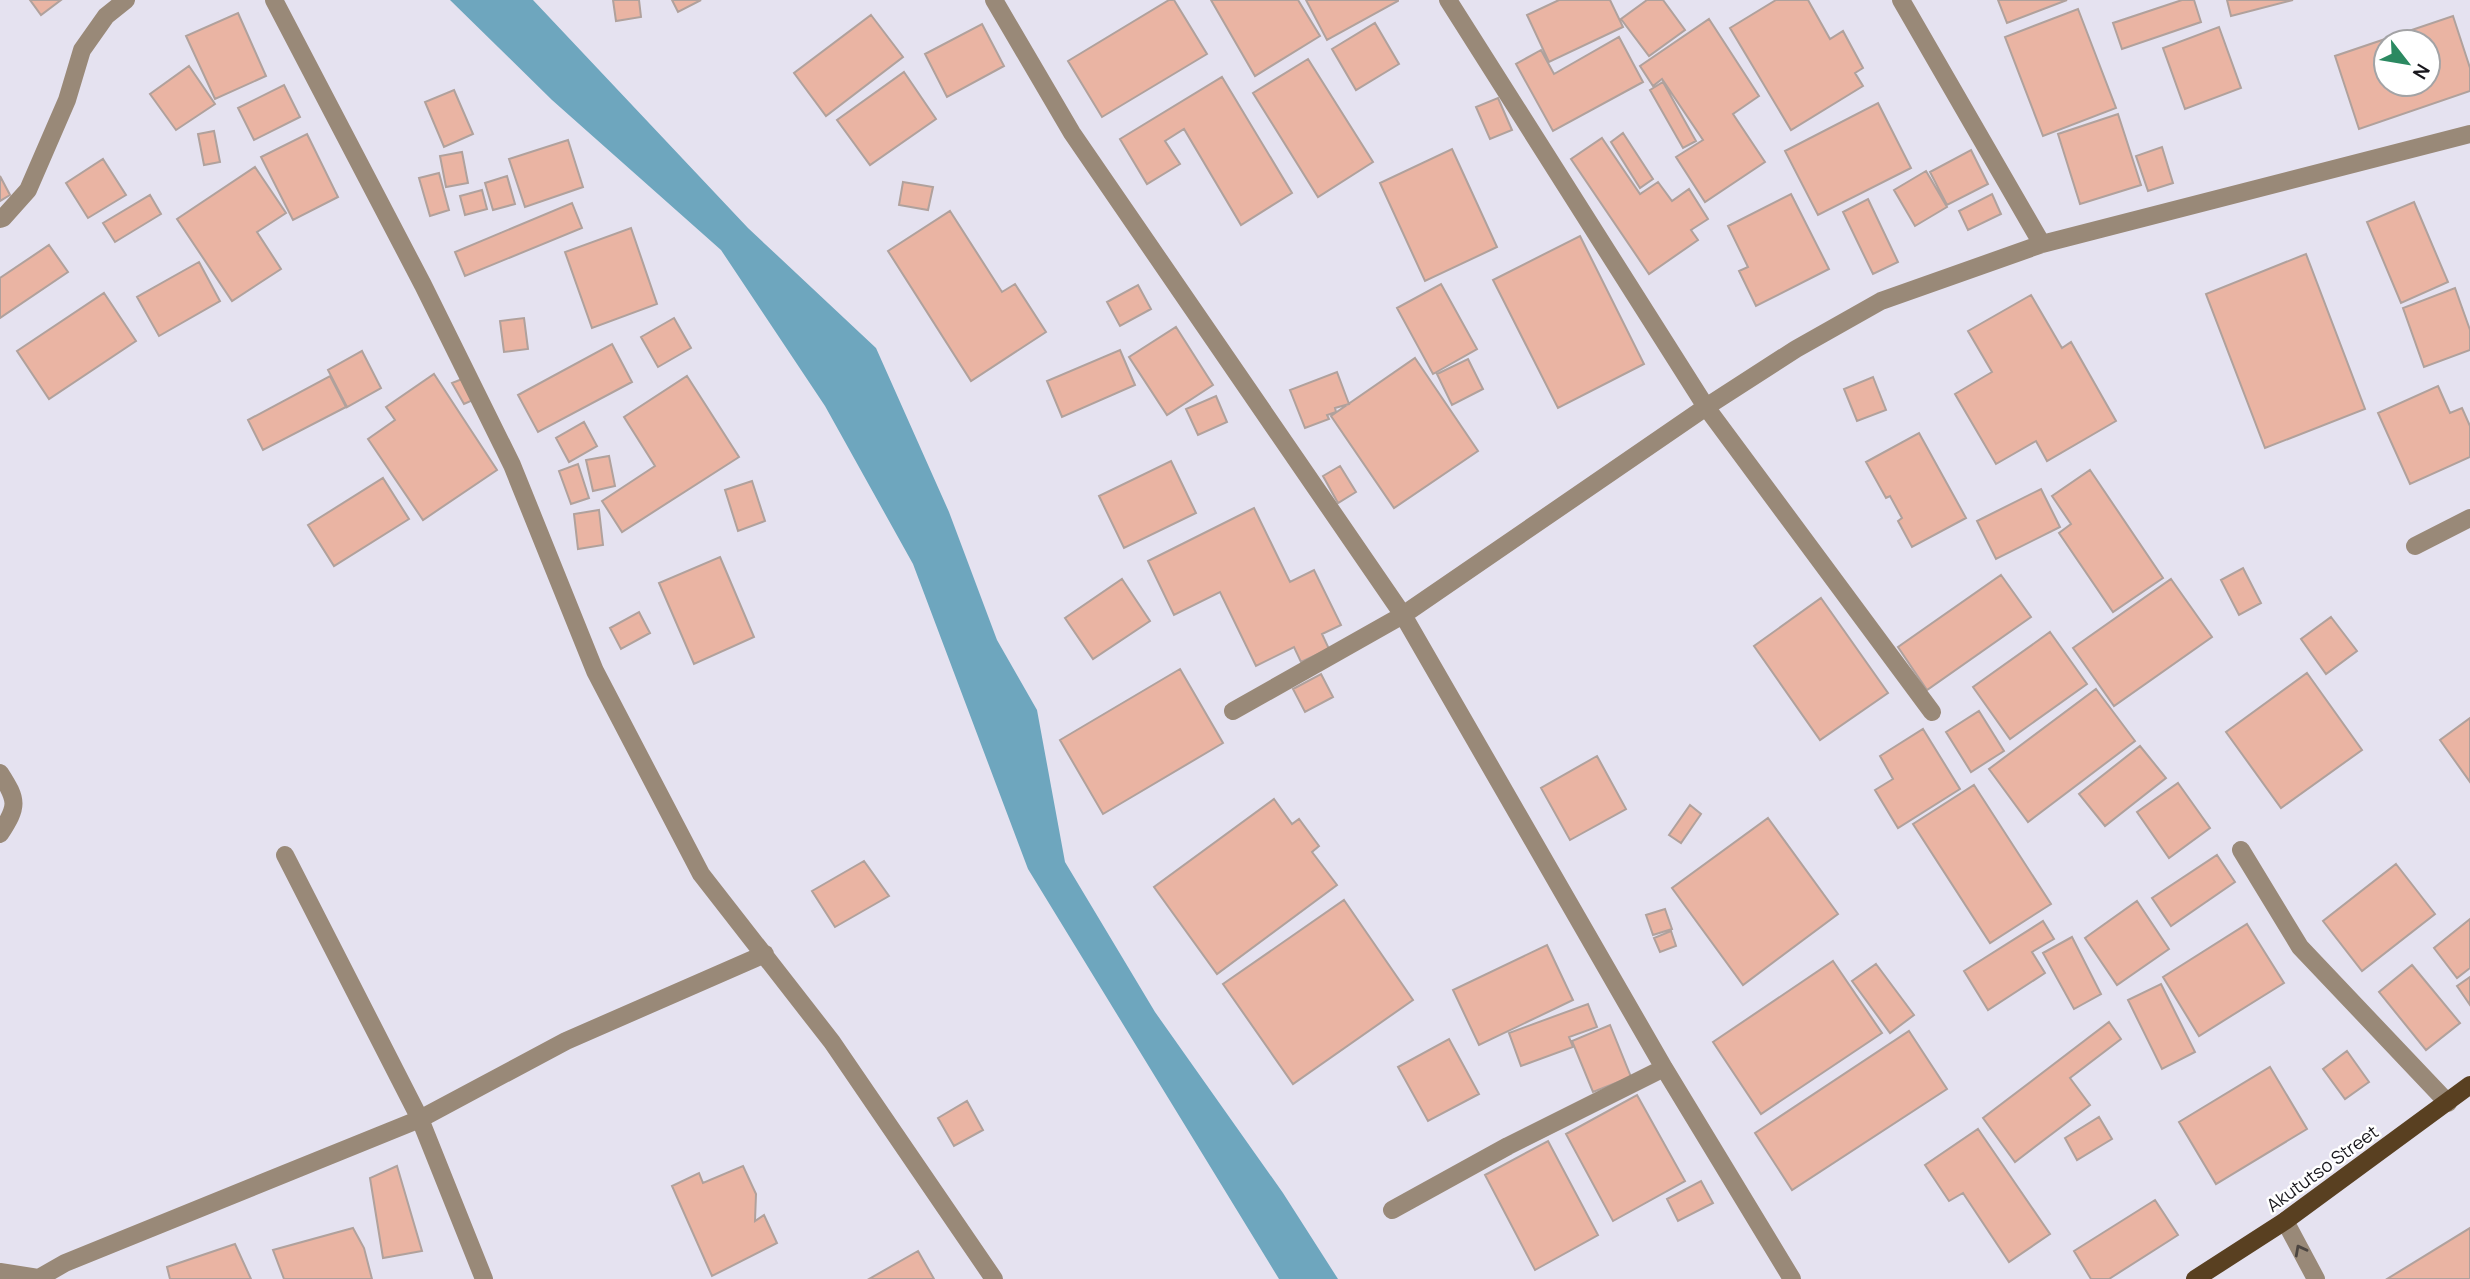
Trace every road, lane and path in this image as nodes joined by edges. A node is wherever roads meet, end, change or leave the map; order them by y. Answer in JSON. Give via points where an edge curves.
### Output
{"nodes":[{"id":1,"x":127,"y":0,"type":"edge"},
{"id":2,"x":275,"y":0,"type":"edge"},
{"id":3,"x":994,"y":0,"type":"edge"},
{"id":4,"x":1448,"y":0,"type":"edge"},
{"id":5,"x":1901,"y":0,"type":"edge"},
{"id":6,"x":2470,"y":134,"type":"edge"},
{"id":7,"x":0,"y":219,"type":"edge"},
{"id":8,"x":2042,"y":244,"type":"junction"},
{"id":9,"x":1706,"y":407,"type":"junction"},
{"id":10,"x":2470,"y":518,"type":"edge"},
{"id":11,"x":2415,"y":546,"type":"dead end"},
{"id":12,"x":1403,"y":615,"type":"junction"},
{"id":13,"x":1233,"y":711,"type":"dead end"},
{"id":14,"x":1932,"y":712,"type":"dead end"},
{"id":15,"x":0,"y":773,"type":"edge"},
{"id":16,"x":0,"y":834,"type":"edge"},
{"id":17,"x":2241,"y":850,"type":"dead end"},
{"id":18,"x":285,"y":855,"type":"dead end"},
{"id":19,"x":765,"y":954,"type":"junction"},
{"id":20,"x":1664,"y":1068,"type":"junction"},
{"id":21,"x":2470,"y":1086,"type":"edge"},
{"id":22,"x":2448,"y":1103,"type":"junction"},
{"id":23,"x":420,"y":1119,"type":"junction"},
{"id":24,"x":1392,"y":1210,"type":"dead end"},
{"id":25,"x":2285,"y":1221,"type":"junction"},
{"id":26,"x":0,"y":1272,"type":"edge"},
{"id":27,"x":38,"y":1279,"type":"edge"},
{"id":28,"x":484,"y":1279,"type":"edge"},
{"id":29,"x":994,"y":1279,"type":"edge"},
{"id":30,"x":1792,"y":1279,"type":"edge"},
{"id":31,"x":2195,"y":1279,"type":"edge"},
{"id":32,"x":2316,"y":1279,"type":"edge"}],
"edges":[{"from":1,"to":7,"type":"street","via":[[106,16],[82,50],[67,100],[28,190]]},
{"from":2,"to":19,"type":"street","via":[[512,465],[595,671],[701,874]]},
{"from":3,"to":12,"type":"street","via":[[1072,133]]},
{"from":4,"to":9,"type":"street"},
{"from":5,"to":8,"type":"street"},
{"from":6,"to":8,"type":"street"},
{"from":8,"to":9,"type":"street","via":[[1881,301]]},
{"from":9,"to":12,"type":"street"},
{"from":9,"to":14,"type":"street"},
{"from":10,"to":11,"type":"street"},
{"from":12,"to":13,"type":"street"},
{"from":12,"to":20,"type":"street"},
{"from":15,"to":16,"type":"street","via":[[13,793],[13,814]]},
{"from":17,"to":22,"type":"street","via":[[2300,947]]},
{"from":18,"to":23,"type":"street"},
{"from":19,"to":23,"type":"street","via":[[566,1041]]},
{"from":19,"to":29,"type":"street","via":[[832,1042]]},
{"from":20,"to":24,"type":"street"},
{"from":20,"to":30,"type":"street"},
{"from":21,"to":22,"type":"main road","name":"Akututso Street"},
{"from":22,"to":25,"type":"main road","name":"Akututso Street"},
{"from":23,"to":27,"type":"street","via":[[65,1263]]},
{"from":23,"to":28,"type":"street"},
{"from":25,"to":31,"type":"main road","name":"Akututso Street"},
{"from":32,"to":25,"type":"street","one_way":true},
{"from":26,"to":27,"type":"street"}]}
